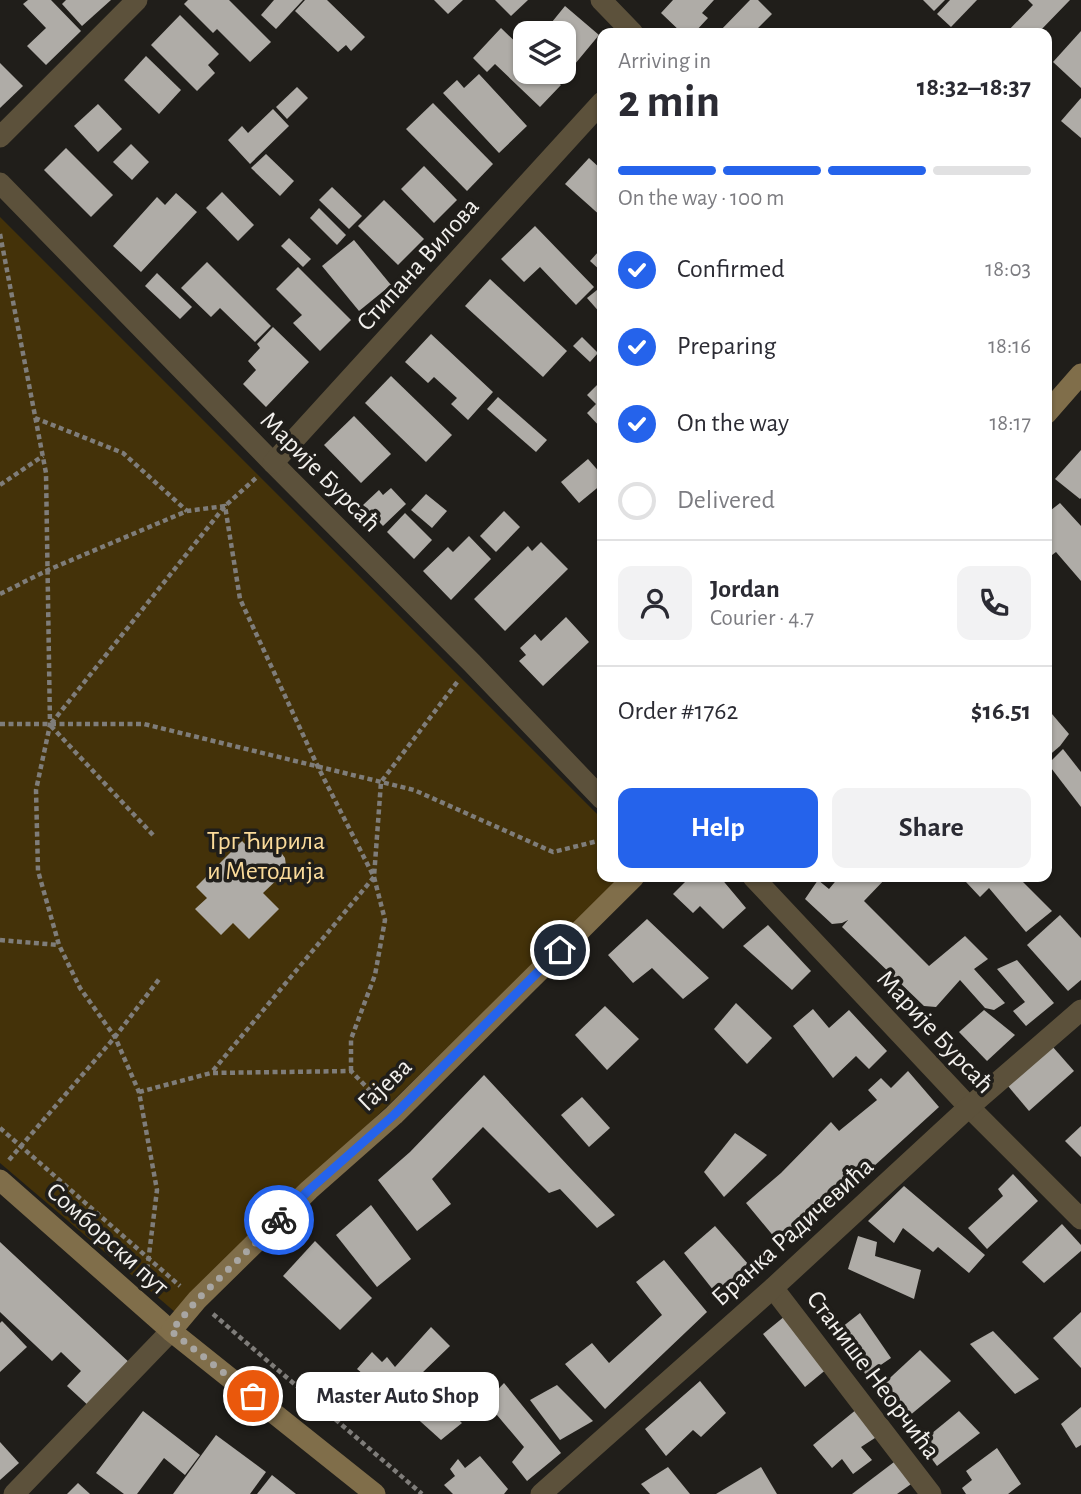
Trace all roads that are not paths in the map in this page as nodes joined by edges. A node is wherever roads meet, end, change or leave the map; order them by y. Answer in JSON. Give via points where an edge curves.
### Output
{"nodes":[{"id":1,"x":137,"y":0,"type":"edge"},
{"id":2,"x":601,"y":0,"type":"edge"},
{"id":3,"x":628,"y":28,"type":"edge"},
{"id":4,"x":597,"y":107,"type":"edge"},
{"id":5,"x":0,"y":137,"type":"edge"},
{"id":6,"x":0,"y":183,"type":"edge"},
{"id":7,"x":1081,"y":374,"type":"edge"},
{"id":8,"x":1052,"y":407,"type":"edge"},
{"id":9,"x":272,"y":463,"type":"junction"},
{"id":10,"x":597,"y":794,"type":"edge"},
{"id":11,"x":629,"y":882,"type":"edge"},
{"id":12,"x":758,"y":882,"type":"edge"},
{"id":13,"x":1081,"y":1010,"type":"edge"},
{"id":14,"x":969,"y":1107,"type":"junction"},
{"id":15,"x":4,"y":1182,"type":"edge"},
{"id":16,"x":1081,"y":1219,"type":"edge"},
{"id":17,"x":773,"y":1288,"type":"junction"},
{"id":18,"x":171,"y":1331,"type":"junction"},
{"id":19,"x":14,"y":1494,"type":"edge"},
{"id":20,"x":375,"y":1494,"type":"edge"},
{"id":21,"x":541,"y":1494,"type":"edge"},
{"id":22,"x":931,"y":1494,"type":"edge"}],
"edges":[{"from":1,"to":5,"type":"street"},
{"from":2,"to":3,"type":"street"},
{"from":4,"to":9,"type":"street","name":"Стипана Вилова"},
{"from":6,"to":9,"type":"street","name":"Марије Бурсаћ"},
{"from":7,"to":8,"type":"street"},
{"from":9,"to":10,"type":"street","name":"Марије Бурсаћ"},
{"from":11,"to":18,"type":"street","name":"Гајева","via":[[394,1115],[197,1300]]},
{"from":12,"to":14,"type":"street","name":"Марије Бурсаћ"},
{"from":13,"to":14,"type":"street","name":"Бранка Радичевића"},
{"from":14,"to":16,"type":"street","name":"Марије Бурсаћ"},
{"from":14,"to":17,"type":"street","name":"Бранка Радичевића"},
{"from":15,"to":18,"type":"street","name":"Сомборски пут"},
{"from":17,"to":21,"type":"street","name":"Бранка Радичевића"},
{"from":17,"to":22,"type":"street","name":"Станише Неорчића"},
{"from":18,"to":19,"type":"street"},
{"from":18,"to":20,"type":"street","name":"Сомборски пут"}]}
